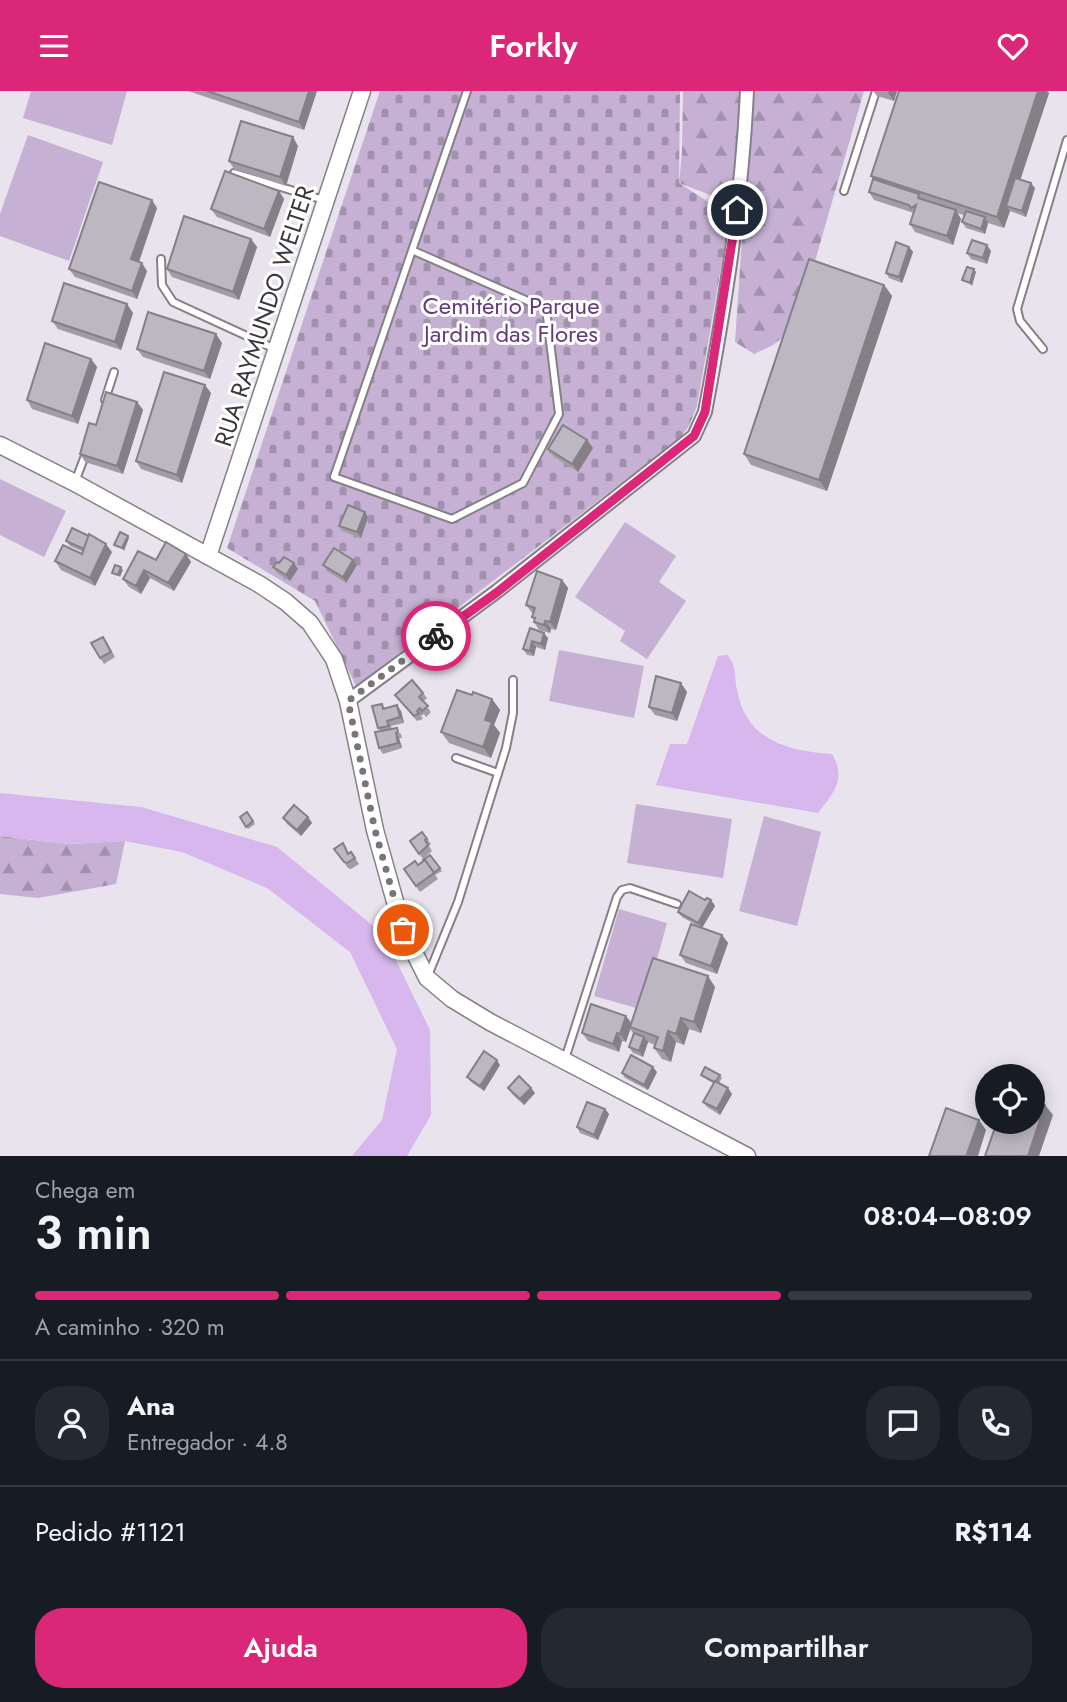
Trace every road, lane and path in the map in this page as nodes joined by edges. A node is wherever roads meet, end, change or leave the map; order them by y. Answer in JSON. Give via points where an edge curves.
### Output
{"nodes":[{"id":1,"x":362,"y":91,"type":"edge"},
{"id":2,"x":467,"y":91,"type":"edge"},
{"id":3,"x":747,"y":91,"type":"edge"},
{"id":4,"x":876,"y":91,"type":"edge"},
{"id":5,"x":1067,"y":140,"type":"edge"},
{"id":6,"x":234,"y":173,"type":"edge"},
{"id":7,"x":844,"y":191,"type":"dead end"},
{"id":8,"x":326,"y":201,"type":"junction"},
{"id":9,"x":414,"y":251,"type":"junction"},
{"id":10,"x":161,"y":259,"type":"dead end"},
{"id":11,"x":277,"y":349,"type":"junction"},
{"id":12,"x":1043,"y":349,"type":"dead end"},
{"id":13,"x":114,"y":372,"type":"dead end"},
{"id":14,"x":102,"y":408,"type":"edge"},
{"id":15,"x":0,"y":445,"type":"edge"},
{"id":16,"x":89,"y":445,"type":"edge"},
{"id":17,"x":75,"y":483,"type":"junction"},
{"id":18,"x":208,"y":556,"type":"junction"},
{"id":19,"x":513,"y":680,"type":"dead end"},
{"id":20,"x":348,"y":701,"type":"junction"},
{"id":21,"x":456,"y":758,"type":"dead end"},
{"id":22,"x":498,"y":773,"type":"junction"},
{"id":23,"x":677,"y":904,"type":"dead end"},
{"id":24,"x":427,"y":978,"type":"junction"},
{"id":25,"x":564,"y":1061,"type":"junction"},
{"id":26,"x":747,"y":1156,"type":"edge"}],
"edges":[{"from":1,"to":8,"type":"street","name":"RUA RAYMUNDO WELTER"},
{"from":2,"to":9,"type":"lane"},
{"from":3,"to":20,"type":"street","via":[[744,158],[731,250],[705,412],[694,436],[496,593]]},
{"from":4,"to":7,"type":"lane"},
{"from":5,"to":12,"type":"lane","via":[[1017,309],[1020,321]]},
{"from":6,"to":8,"type":"lane"},
{"from":8,"to":11,"type":"street","name":"RUA RAYMUNDO WELTER"},
{"from":9,"to":9,"type":"lane","via":[[546,309],[559,414],[523,483],[452,519],[334,477]]},
{"from":10,"to":11,"type":"lane","via":[[162,285],[173,302]]},
{"from":11,"to":18,"type":"street","name":"RUA RAYMUNDO WELTER"},
{"from":13,"to":14,"type":"lane"},
{"from":15,"to":17,"type":"street"},
{"from":16,"to":17,"type":"lane"},
{"from":17,"to":18,"type":"street"},
{"from":18,"to":20,"type":"street","via":[[274,594],[310,623],[334,659]]},
{"from":19,"to":22,"type":"lane","via":[[513,713]]},
{"from":20,"to":24,"type":"street","via":[[375,830],[403,930]]},
{"from":21,"to":22,"type":"lane"},
{"from":22,"to":24,"type":"lane","via":[[458,902]]},
{"from":23,"to":25,"type":"lane","via":[[630,888],[622,890]]},
{"from":24,"to":25,"type":"street","via":[[468,1010]]},
{"from":25,"to":26,"type":"street"}]}
